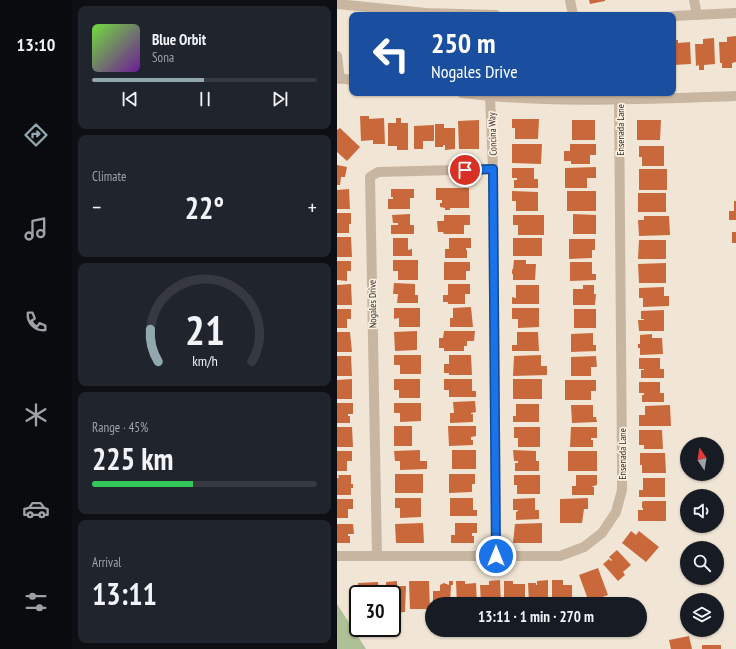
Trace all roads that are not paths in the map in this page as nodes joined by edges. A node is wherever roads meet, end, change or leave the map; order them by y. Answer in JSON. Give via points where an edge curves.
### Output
{"nodes":[{"id":1,"x":570,"y":0,"type":"edge"},
{"id":2,"x":694,"y":0,"type":"edge"},
{"id":3,"x":337,"y":4,"type":"edge"},
{"id":4,"x":416,"y":12,"type":"edge"},
{"id":5,"x":572,"y":12,"type":"edge"},
{"id":6,"x":736,"y":13,"type":"edge"},
{"id":7,"x":697,"y":15,"type":"junction"},
{"id":8,"x":676,"y":16,"type":"edge"},
{"id":9,"x":337,"y":56,"type":"edge"},
{"id":10,"x":339,"y":79,"type":"edge"},
{"id":11,"x":349,"y":80,"type":"edge"},
{"id":12,"x":490,"y":96,"type":"joint"},
{"id":13,"x":736,"y":96,"type":"edge"},
{"id":14,"x":619,"y":99,"type":"junction"},
{"id":15,"x":493,"y":169,"type":"junction"},
{"id":16,"x":337,"y":556,"type":"edge"},
{"id":17,"x":377,"y":556,"type":"junction"},
{"id":18,"x":496,"y":556,"type":"junction"}],
"edges":[{"from":1,"to":5,"type":"street"},
{"from":2,"to":7,"type":"street"},
{"from":3,"to":4,"type":"street"},
{"from":6,"to":7,"type":"street"},
{"from":7,"to":8,"type":"street"},
{"from":9,"to":10,"type":"street"},
{"from":10,"to":11,"type":"street"},
{"from":12,"to":14,"type":"street","via":[[565,100]]},
{"from":12,"to":15,"type":"street","name":"Concina Way"},
{"from":13,"to":14,"type":"street"},
{"from":14,"to":18,"type":"street","name":"Ensenada Lane","via":[[622,490],[616,512],[602,533],[583,547],[560,556]]},
{"from":15,"to":17,"type":"street","name":"Nogales Drive","via":[[378,172],[370,177]]},
{"from":15,"to":18,"type":"street","name":"Concina Way"},
{"from":16,"to":17,"type":"street","name":"Ensenada Lane"},
{"from":17,"to":18,"type":"street","name":"Ensenada Lane"}]}
